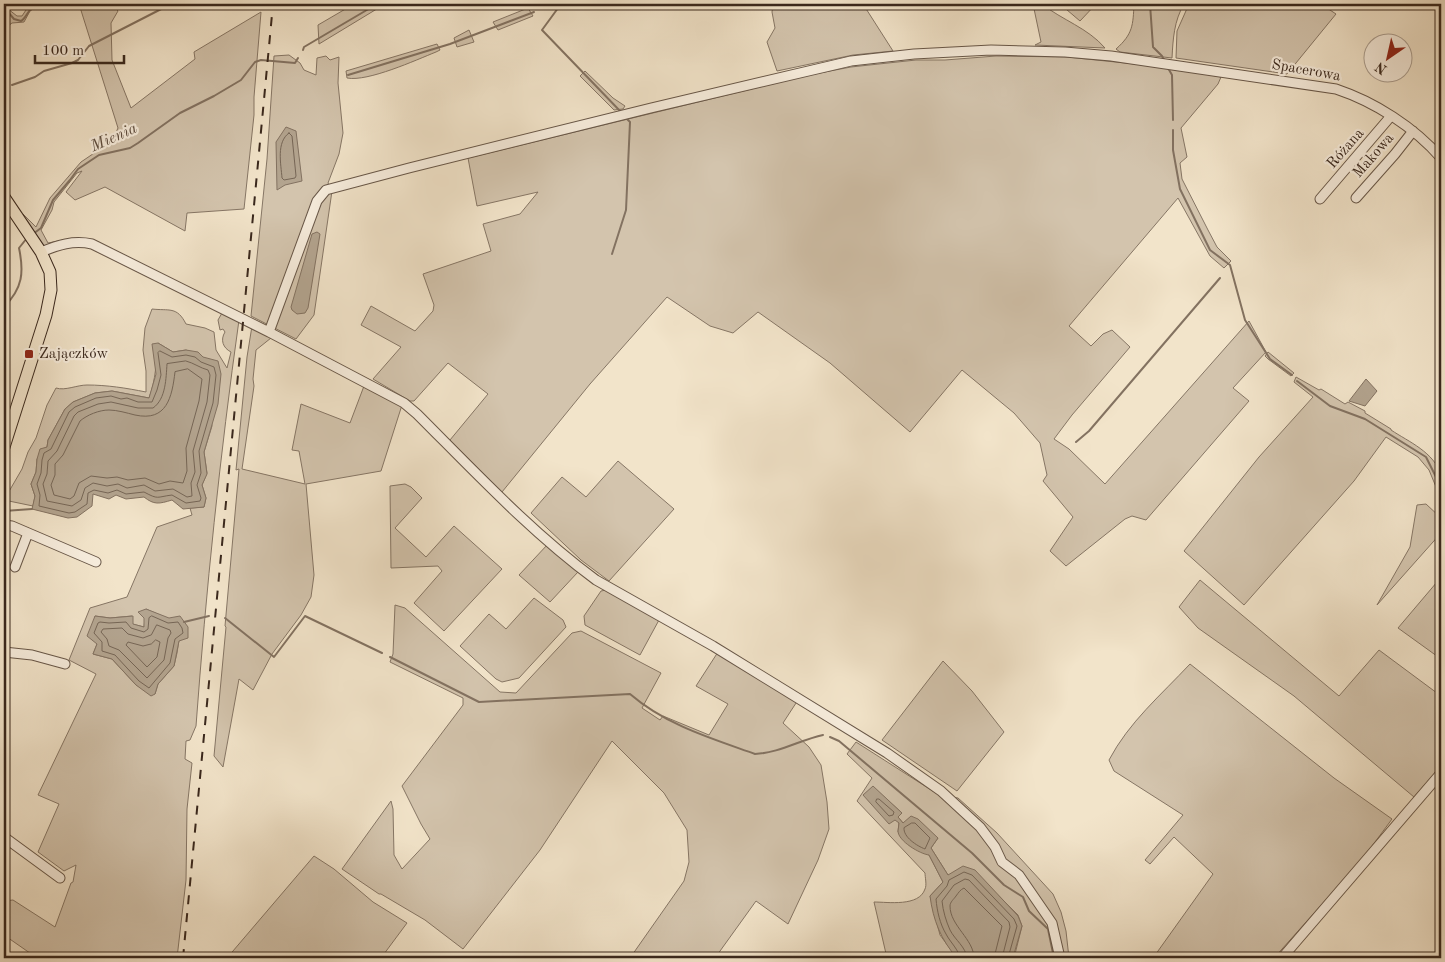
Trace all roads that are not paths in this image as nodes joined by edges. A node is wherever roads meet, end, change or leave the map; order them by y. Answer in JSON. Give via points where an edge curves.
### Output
{"nodes":[{"id":1,"x":1391,"y":116,"type":"junction"},
{"id":2,"x":1413,"y":131,"type":"junction"},
{"id":3,"x":1441,"y":158,"type":"edge"},
{"id":4,"x":4,"y":196,"type":"edge"},
{"id":5,"x":1320,"y":198,"type":"dead end"},
{"id":6,"x":1356,"y":198,"type":"dead end"},
{"id":7,"x":40,"y":252,"type":"junction"},
{"id":8,"x":269,"y":332,"type":"junction"},
{"id":9,"x":4,"y":448,"type":"edge"},
{"id":10,"x":4,"y":525,"type":"edge"},
{"id":11,"x":28,"y":533,"type":"junction"},
{"id":12,"x":96,"y":562,"type":"dead end"},
{"id":13,"x":15,"y":567,"type":"dead end"},
{"id":14,"x":4,"y":652,"type":"edge"},
{"id":15,"x":65,"y":664,"type":"dead end"},
{"id":16,"x":1441,"y":773,"type":"edge"},
{"id":17,"x":4,"y":837,"type":"edge"},
{"id":18,"x":60,"y":878,"type":"dead end"},
{"id":19,"x":1060,"y":958,"type":"edge"},
{"id":20,"x":1282,"y":958,"type":"edge"}],
"edges":[{"from":1,"to":2,"type":"street","name":"Spacerowa"},
{"from":1,"to":5,"type":"street","name":"Różana"},
{"from":1,"to":8,"type":"street","name":"Spacerowa","via":[[1356,96],[1336,89],[1159,62],[1065,52],[991,50],[852,61],[326,190],[317,201]]},
{"from":2,"to":3,"type":"street","name":"Spacerowa"},
{"from":2,"to":6,"type":"street","name":"Makowa"},
{"from":4,"to":7,"type":"main road"},
{"from":7,"to":8,"type":"street","via":[[71,242],[92,244]]},
{"from":7,"to":9,"type":"main road","via":[[50,272],[49,303]]},
{"from":8,"to":19,"type":"street","via":[[404,403],[500,498],[596,580],[738,660],[887,753],[941,791],[980,827],[1002,862],[1019,875],[1052,923]]},
{"from":10,"to":11,"type":"street"},
{"from":11,"to":12,"type":"street"},
{"from":11,"to":13,"type":"street"},
{"from":14,"to":15,"type":"street"},
{"from":16,"to":20,"type":"street"},
{"from":17,"to":18,"type":"street"}]}
